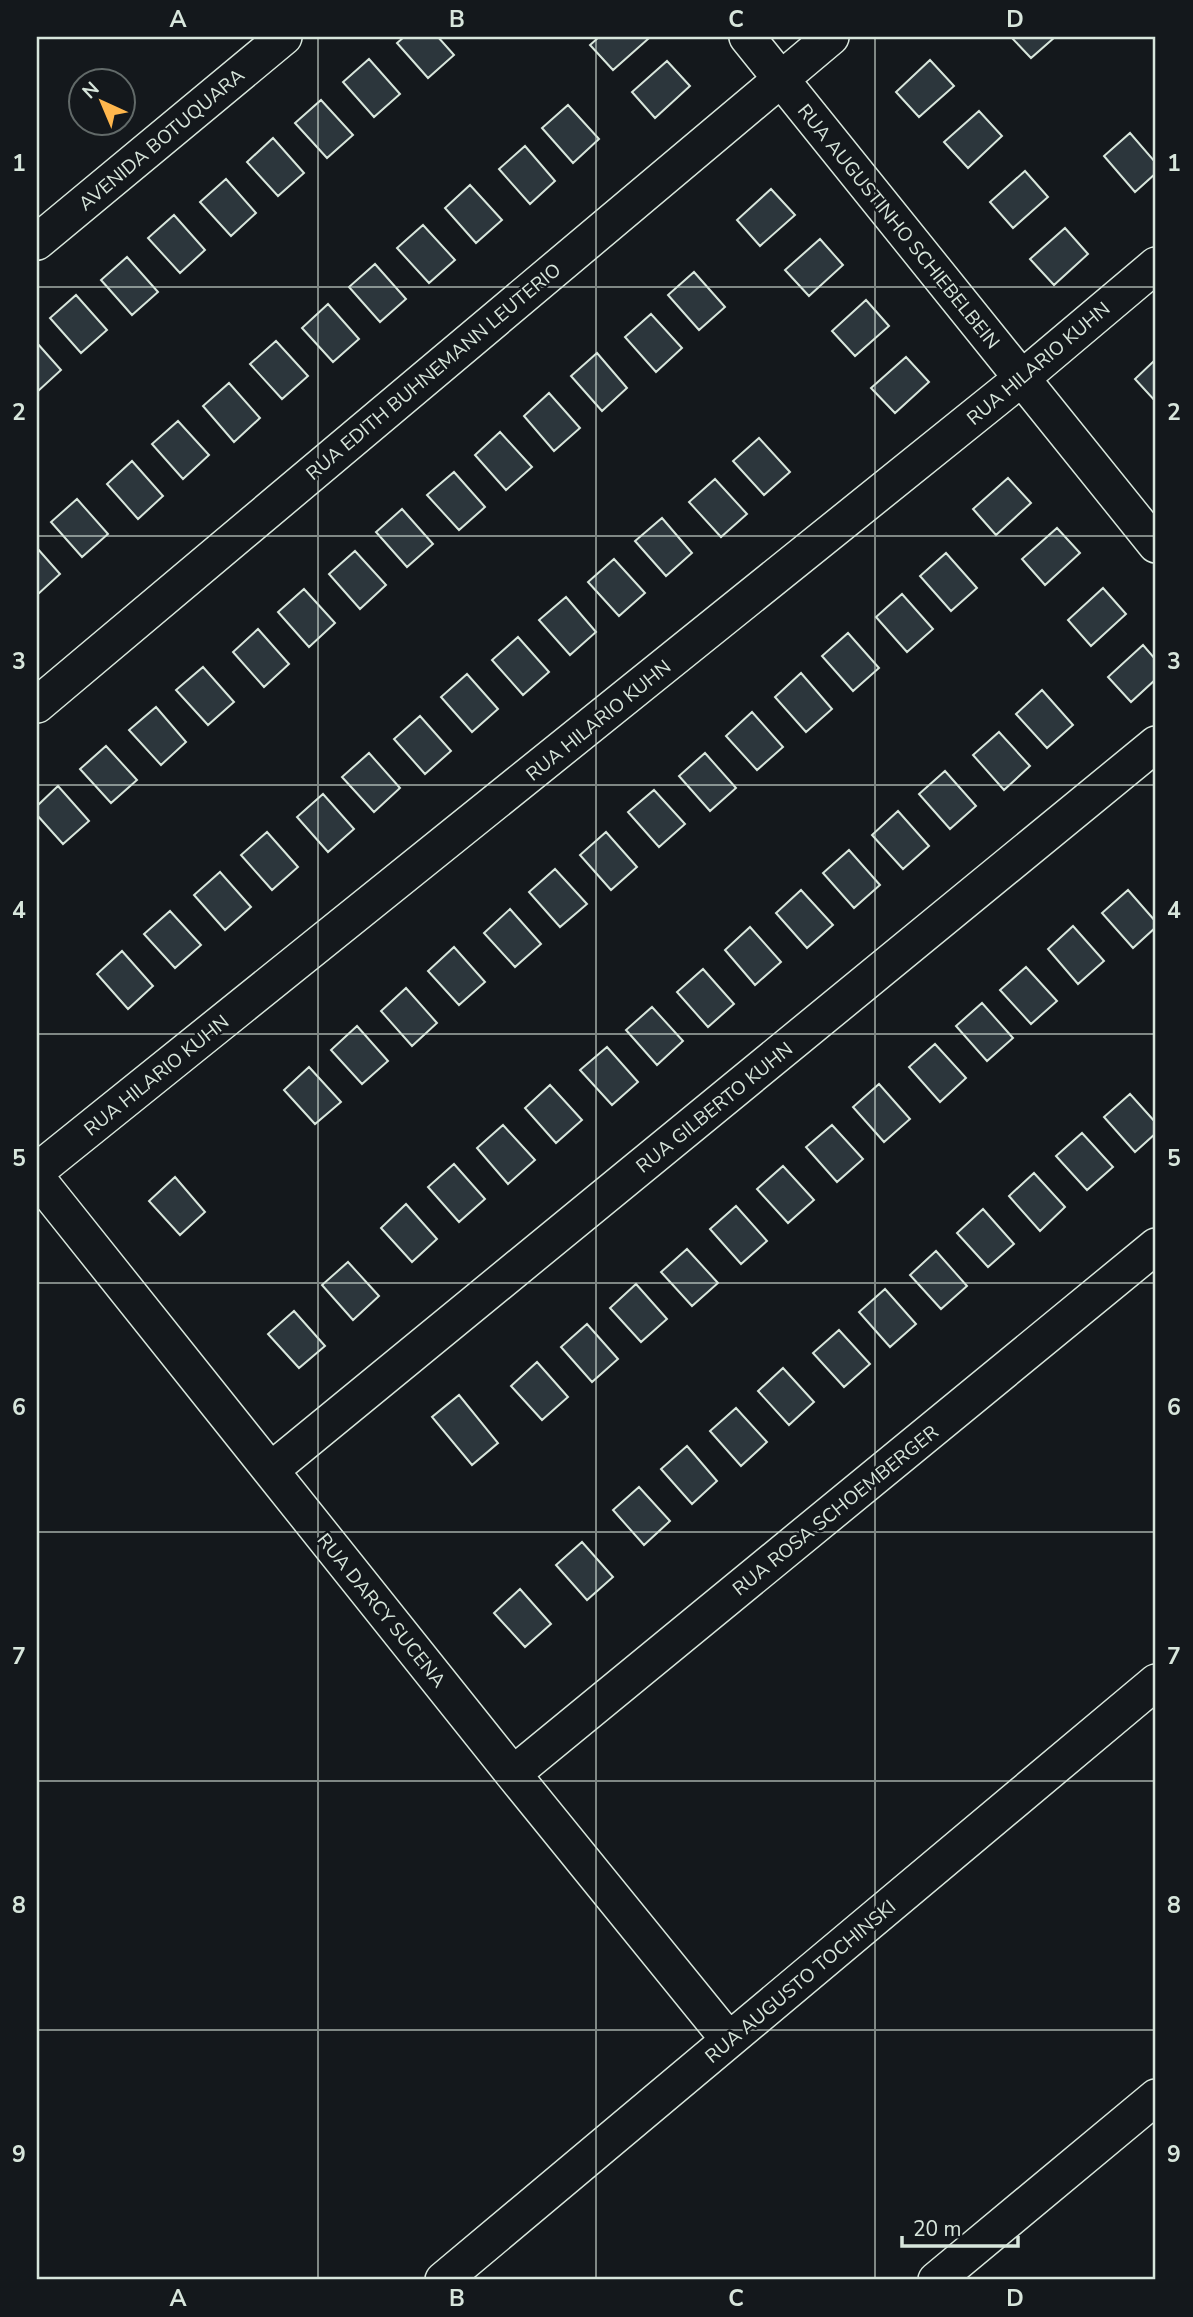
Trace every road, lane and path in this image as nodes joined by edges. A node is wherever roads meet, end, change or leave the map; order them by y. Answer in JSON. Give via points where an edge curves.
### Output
{"nodes":[{"id":1,"x":284,"y":37,"type":"edge"},
{"id":2,"x":747,"y":37,"type":"edge"},
{"id":3,"x":831,"y":37,"type":"edge"},
{"id":4,"x":780,"y":78,"type":"junction"},
{"id":5,"x":37,"y":242,"type":"edge"},
{"id":6,"x":1156,"y":265,"type":"edge"},
{"id":7,"x":1022,"y":378,"type":"junction"},
{"id":8,"x":1156,"y":545,"type":"edge"},
{"id":9,"x":37,"y":705,"type":"edge"},
{"id":10,"x":1156,"y":744,"type":"edge"},
{"id":11,"x":37,"y":1171,"type":"edge"},
{"id":12,"x":37,"y":1178,"type":"edge"},
{"id":13,"x":1156,"y":1247,"type":"edge"},
{"id":14,"x":271,"y":1470,"type":"junction"},
{"id":15,"x":1156,"y":1682,"type":"edge"},
{"id":16,"x":513,"y":1774,"type":"junction"},
{"id":17,"x":729,"y":2040,"type":"junction"},
{"id":18,"x":1156,"y":2097,"type":"edge"},
{"id":19,"x":443,"y":2280,"type":"edge"},
{"id":20,"x":936,"y":2280,"type":"edge"}],
"edges":[{"from":1,"to":5,"type":"street","name":"AVENIDA BOTUQUARA"},
{"from":2,"to":4,"type":"street","name":"RUA AUGUSTINHO SCHIEBELBEIN"},
{"from":3,"to":4,"type":"street","name":"RUA EDITH BUHNEMANN LEUTERIO"},
{"from":4,"to":7,"type":"street","name":"RUA AUGUSTINHO SCHIEBELBEIN"},
{"from":4,"to":9,"type":"street","name":"RUA EDITH BUHNEMANN LEUTERIO"},
{"from":6,"to":7,"type":"street","name":"RUA HILARIO KUHN"},
{"from":7,"to":8,"type":"street","name":"RUA AUGUSTINHO SCHIEBELBEIN"},
{"from":7,"to":11,"type":"street","name":"RUA HILARIO KUHN"},
{"from":10,"to":14,"type":"street","name":"RUA GILBERTO KUHN"},
{"from":12,"to":14,"type":"street","name":"RUA DARCY SUCENA"},
{"from":13,"to":16,"type":"street","name":"RUA ROSA SCHOEMBERGER"},
{"from":14,"to":16,"type":"street","name":"RUA DARCY SUCENA"},
{"from":15,"to":17,"type":"street","name":"RUA AUGUSTO TOCHINSKI"},
{"from":16,"to":17,"type":"street","name":"RUA DARCY SUCENA"},
{"from":17,"to":19,"type":"street","name":"RUA AUGUSTO TOCHINSKI"},
{"from":18,"to":20,"type":"street"}]}
